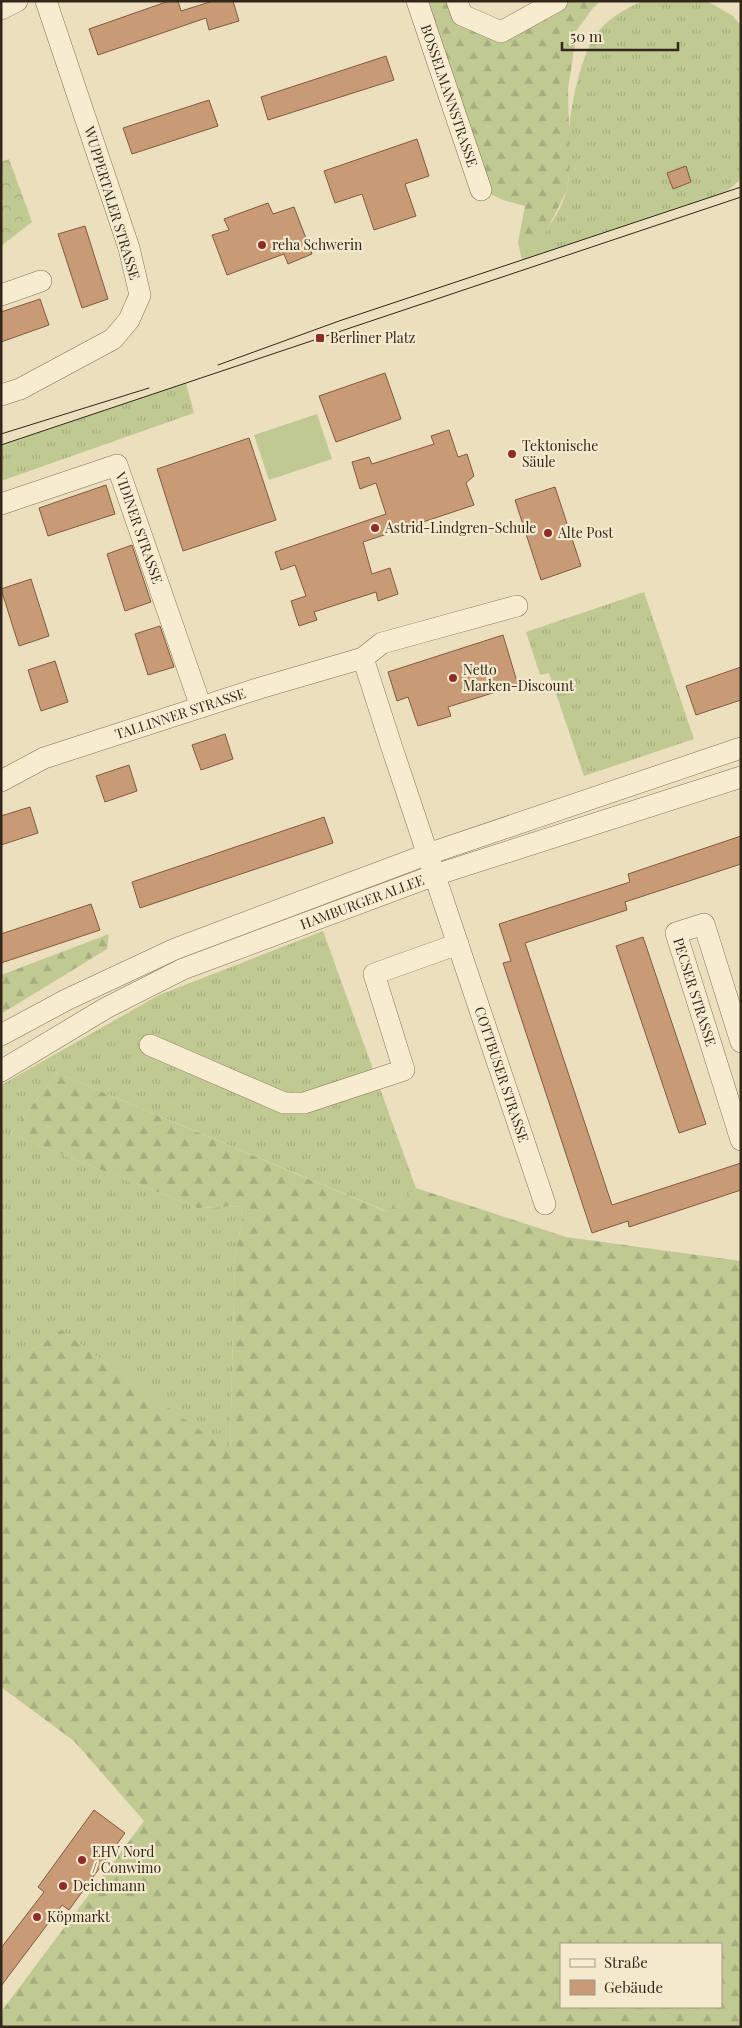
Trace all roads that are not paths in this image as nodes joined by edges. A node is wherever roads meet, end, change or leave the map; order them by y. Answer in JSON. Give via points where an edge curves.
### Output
{"nodes":[{"id":1,"x":17,"y":1,"type":"edge"},
{"id":2,"x":46,"y":1,"type":"edge"},
{"id":3,"x":417,"y":1,"type":"edge"},
{"id":4,"x":557,"y":1,"type":"edge"},
{"id":5,"x":460,"y":8,"type":"edge"},
{"id":6,"x":1,"y":9,"type":"edge"},
{"id":7,"x":481,"y":190,"type":"dead end"},
{"id":8,"x":41,"y":281,"type":"dead end"},
{"id":9,"x":1,"y":295,"type":"edge"},
{"id":10,"x":1,"y":395,"type":"edge"},
{"id":11,"x":1,"y":504,"type":"edge"},
{"id":12,"x":517,"y":606,"type":"dead end"},
{"id":13,"x":363,"y":658,"type":"junction"},
{"id":14,"x":201,"y":707,"type":"junction"},
{"id":15,"x":741,"y":748,"type":"edge"},
{"id":16,"x":741,"y":777,"type":"edge"},
{"id":17,"x":1,"y":781,"type":"edge"},
{"id":18,"x":428,"y":854,"type":"junction"},
{"id":19,"x":435,"y":875,"type":"junction"},
{"id":20,"x":458,"y":944,"type":"junction"},
{"id":21,"x":1,"y":1035,"type":"edge"},
{"id":22,"x":741,"y":1042,"type":"edge"},
{"id":23,"x":150,"y":1045,"type":"dead end"},
{"id":24,"x":1,"y":1070,"type":"edge"},
{"id":25,"x":741,"y":1140,"type":"edge"},
{"id":26,"x":545,"y":1204,"type":"dead end"}],
"edges":[{"from":1,"to":6,"type":"street"},
{"from":2,"to":10,"type":"street","name":"WUPPERTALER STRASSE","via":[[129,248],[140,295],[129,320],[113,339]]},
{"from":3,"to":7,"type":"street","name":"BOSSELMANNSTRASSE"},
{"from":4,"to":5,"type":"street","via":[[501,32]]},
{"from":8,"to":9,"type":"street"},
{"from":11,"to":14,"type":"street","name":"VIDINER STRASSE","via":[[117,465]]},
{"from":12,"to":13,"type":"street","name":"TALLINNER STRASSE","via":[[382,643]]},
{"from":13,"to":14,"type":"street","name":"TALLINNER STRASSE"},
{"from":13,"to":18,"type":"street"},
{"from":14,"to":17,"type":"street","name":"TALLINNER STRASSE","via":[[44,758]]},
{"from":15,"to":18,"type":"street","name":"HAMBURGER ALLEE"},
{"from":16,"to":19,"type":"street","name":"HAMBURGER ALLEE"},
{"from":18,"to":19,"type":"street","name":"COTTBUSER STRASSE"},
{"from":18,"to":21,"type":"street","name":"HAMBURGER ALLEE","via":[[175,949],[66,1000]]},
{"from":19,"to":20,"type":"street","name":"COTTBUSER STRASSE"},
{"from":19,"to":24,"type":"street","name":"HAMBURGER ALLEE","via":[[183,969],[106,1008]]},
{"from":20,"to":23,"type":"street","via":[[374,974],[404,1070],[304,1103],[284,1103]]},
{"from":20,"to":26,"type":"street","name":"COTTBUSER STRASSE"},
{"from":22,"to":25,"type":"street","name":"PECSER STRASSE","via":[[704,924],[676,933]]}]}
